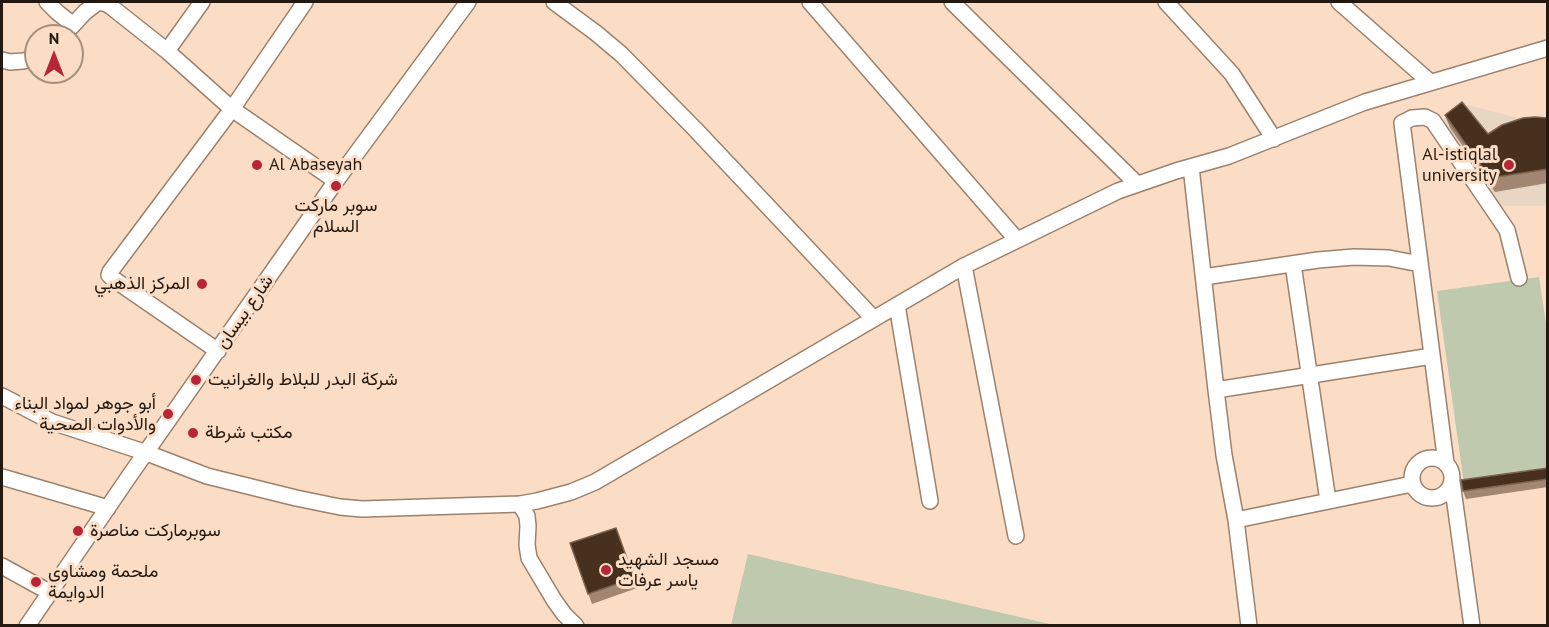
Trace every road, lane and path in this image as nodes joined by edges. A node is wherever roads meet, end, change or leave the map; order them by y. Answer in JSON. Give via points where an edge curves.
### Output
{"nodes":[{"id":1,"x":47,"y":2,"type":"edge"},
{"id":2,"x":202,"y":2,"type":"edge"},
{"id":3,"x":305,"y":2,"type":"edge"},
{"id":4,"x":468,"y":2,"type":"edge"},
{"id":5,"x":554,"y":2,"type":"edge"},
{"id":6,"x":810,"y":2,"type":"edge"},
{"id":7,"x":952,"y":2,"type":"edge"},
{"id":8,"x":1166,"y":2,"type":"edge"},
{"id":9,"x":1339,"y":2,"type":"edge"},
{"id":10,"x":64,"y":24,"type":"edge"},
{"id":11,"x":73,"y":24,"type":"edge"},
{"id":12,"x":1548,"y":48,"type":"edge"},
{"id":13,"x":167,"y":51,"type":"junction"},
{"id":14,"x":2,"y":60,"type":"edge"},
{"id":15,"x":24,"y":61,"type":"edge"},
{"id":16,"x":1430,"y":82,"type":"junction"},
{"id":17,"x":232,"y":109,"type":"junction"},
{"id":18,"x":1274,"y":139,"type":"junction"},
{"id":19,"x":1191,"y":167,"type":"junction"},
{"id":20,"x":336,"y":181,"type":"junction"},
{"id":21,"x":1137,"y":184,"type":"junction"},
{"id":22,"x":1017,"y":240,"type":"junction"},
{"id":23,"x":1293,"y":264,"type":"junction"},
{"id":24,"x":1420,"y":264,"type":"junction"},
{"id":25,"x":964,"y":266,"type":"junction"},
{"id":26,"x":1204,"y":277,"type":"junction"},
{"id":27,"x":1519,"y":278,"type":"dead end"},
{"id":28,"x":897,"y":305,"type":"junction"},
{"id":29,"x":874,"y":319,"type":"junction"},
{"id":30,"x":218,"y":351,"type":"junction"},
{"id":31,"x":1432,"y":356,"type":"junction"},
{"id":32,"x":1309,"y":375,"type":"junction"},
{"id":33,"x":1216,"y":390,"type":"junction"},
{"id":34,"x":2,"y":396,"type":"edge"},
{"id":35,"x":147,"y":453,"type":"junction"},
{"id":36,"x":1446,"y":463,"type":"junction"},
{"id":37,"x":2,"y":477,"type":"edge"},
{"id":38,"x":1452,"y":482,"type":"junction"},
{"id":39,"x":1412,"y":484,"type":"junction"},
{"id":40,"x":930,"y":501,"type":"dead end"},
{"id":41,"x":1328,"y":501,"type":"junction"},
{"id":42,"x":520,"y":504,"type":"junction"},
{"id":43,"x":108,"y":508,"type":"junction"},
{"id":44,"x":1236,"y":520,"type":"junction"},
{"id":45,"x":1016,"y":536,"type":"dead end"},
{"id":46,"x":2,"y":566,"type":"edge"},
{"id":47,"x":50,"y":592,"type":"junction"},
{"id":48,"x":27,"y":626,"type":"edge"},
{"id":49,"x":576,"y":626,"type":"edge"},
{"id":50,"x":1249,"y":626,"type":"edge"},
{"id":51,"x":1472,"y":626,"type":"edge"}],
"edges":[{"from":1,"to":10,"type":"street"},
{"from":2,"to":13,"type":"street"},
{"from":3,"to":17,"type":"street"},
{"from":4,"to":20,"type":"street","name":"شارع بيسان"},
{"from":5,"to":29,"type":"street","via":[[621,54]]},
{"from":6,"to":22,"type":"street"},
{"from":7,"to":21,"type":"street"},
{"from":8,"to":18,"type":"street","via":[[1232,74]]},
{"from":9,"to":16,"type":"street"},
{"from":11,"to":13,"type":"street","via":[[98,2],[107,4]]},
{"from":12,"to":16,"type":"street"},
{"from":13,"to":17,"type":"street"},
{"from":14,"to":15,"type":"street"},
{"from":16,"to":18,"type":"street","via":[[1365,102]]},
{"from":17,"to":20,"type":"street"},
{"from":17,"to":30,"type":"street","via":[[109,275]]},
{"from":18,"to":19,"type":"street"},
{"from":19,"to":21,"type":"street"},
{"from":19,"to":26,"type":"street"},
{"from":20,"to":30,"type":"street","name":"شارع بيسان"},
{"from":21,"to":22,"type":"street"},
{"from":22,"to":25,"type":"street"},
{"from":23,"to":24,"type":"street","via":[[1369,257]]},
{"from":23,"to":26,"type":"street"},
{"from":23,"to":32,"type":"street"},
{"from":24,"to":27,"type":"street","via":[[1402,123],[1425,117],[1433,121],[1507,230]]},
{"from":24,"to":31,"type":"street"},
{"from":25,"to":28,"type":"street"},
{"from":25,"to":45,"type":"street"},
{"from":26,"to":33,"type":"street"},
{"from":28,"to":29,"type":"street"},
{"from":28,"to":40,"type":"street"},
{"from":29,"to":42,"type":"street","via":[[595,482]]},
{"from":30,"to":35,"type":"street","name":"شارع بيسان"},
{"from":31,"to":32,"type":"street"},
{"from":31,"to":36,"type":"street"},
{"from":32,"to":33,"type":"street"},
{"from":32,"to":41,"type":"street"},
{"from":33,"to":44,"type":"street"},
{"from":34,"to":35,"type":"street","via":[[52,422]]},
{"from":35,"to":42,"type":"street","via":[[207,476],[340,507]]},
{"from":35,"to":43,"type":"street","name":"شارع بيسان"},
{"from":36,"to":38,"type":"street"},
{"from":36,"to":39,"type":"street","via":[[1434,458],[1421,461],[1413,471]]},
{"from":37,"to":43,"type":"street"},
{"from":38,"to":39,"type":"street","via":[[1445,494],[1432,498],[1420,495]]},
{"from":38,"to":51,"type":"street"},
{"from":39,"to":41,"type":"street"},
{"from":41,"to":44,"type":"street"},
{"from":42,"to":49,"type":"street","via":[[527,516],[529,558],[554,600]]},
{"from":43,"to":47,"type":"street","name":"شارع بيسان"},
{"from":44,"to":50,"type":"street"},
{"from":46,"to":47,"type":"street"},
{"from":47,"to":48,"type":"street","name":"شارع بيسان"}]}
